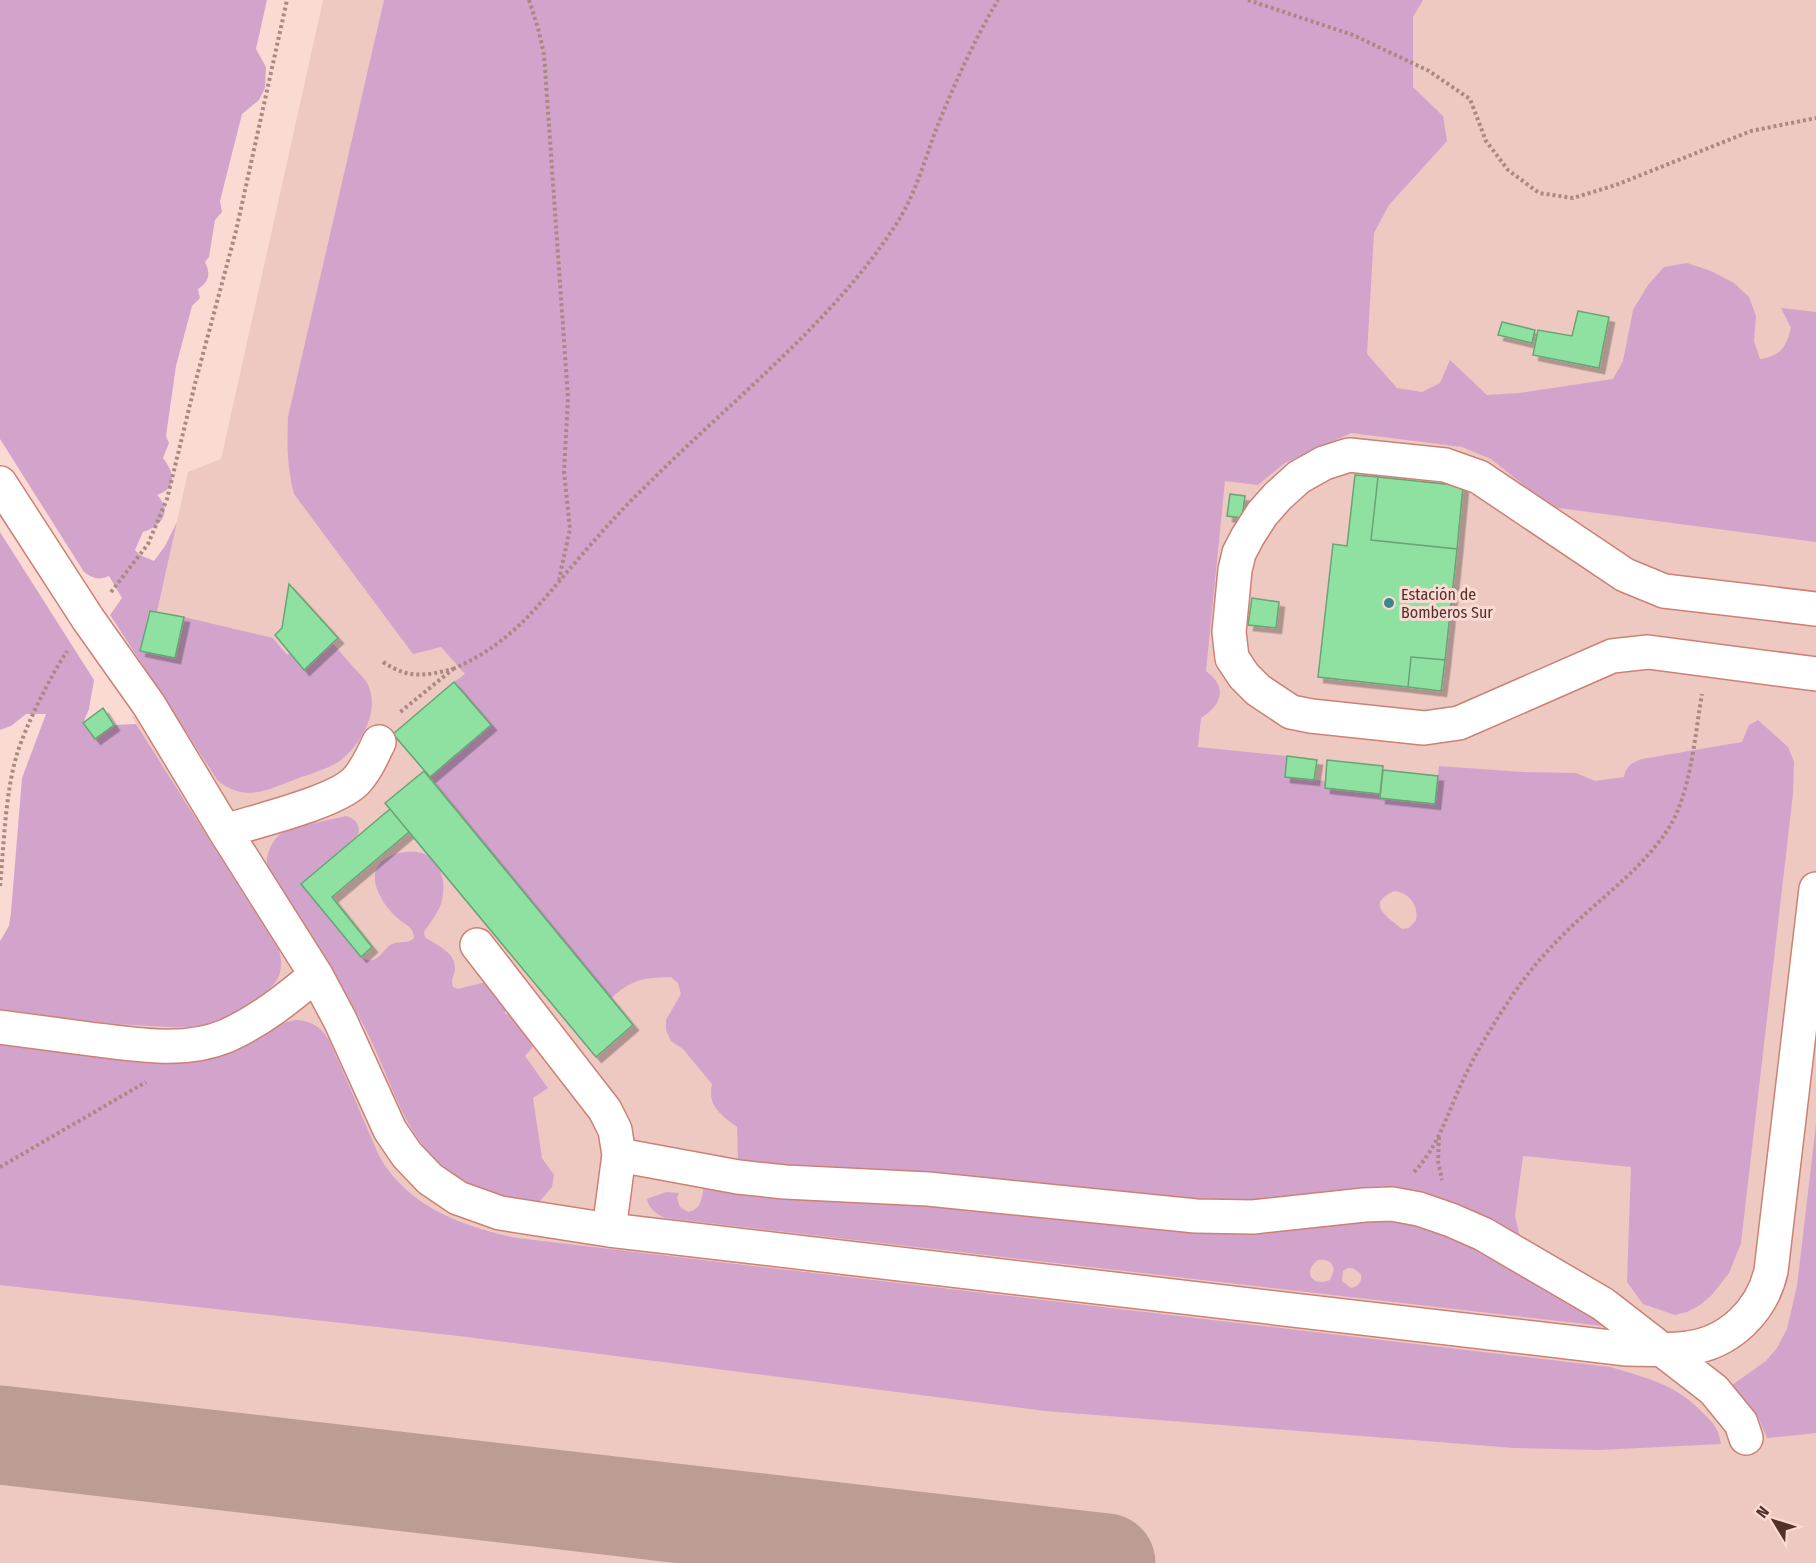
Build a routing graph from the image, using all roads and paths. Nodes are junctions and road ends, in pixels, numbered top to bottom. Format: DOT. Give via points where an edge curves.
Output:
graph roads {
  1 [pos="287,0"];
  2 [pos="529,0"];
  3 [pos="998,0"];
  4 [pos="1248,0"];
  5 [pos="1816,118"];
  6 [pos="0,483"];
  7 [pos="558,583"];
  8 [pos="1816,609"];
  9 [pos="88,619"];
  10 [pos="1708,660"];
  11 [pos="383,662"];
  12 [pos="453,669"];
  13 [pos="1816,674"];
  14 [pos="386,730"];
  15 [pos="225,831"];
  16 [pos="0,886"];
  17 [pos="1816,889"];
  18 [pos="477,945"];
  19 [pos="316,975"];
  20 [pos="0,1027"];
  21 [pos="153,1078"];
  22 [pos="619,1155"];
  23 [pos="0,1167"];
  24 [pos="1412,1174"];
  25 [pos="609,1230"];
  26 [pos="1663,1350"];
  27 [pos="1746,1438"];
  1 -- 9 [label="path" via="236,231 167,499 148,544"];
  2 -- 7 [label="path" via="544,54 568,398 564,472 570,529"];
  3 -- 7 [label="path" via="959,79 902,215 888,236 802,336 651,480"];
  4 -- 5 [label="path" via="1353,35 1429,71 1470,99 1491,149 1508,170 1539,193 1573,198 1751,131"];
  6 -- 9 [label="lane"];
  7 -- 12 [label="path" via="505,639 489,652"];
  8 -- 10 [label="lane" via="1664,591 1625,575 1479,477 1445,465 1348,455 1299,477 1278,496 1248,536 1235,570 1228,632 1232,658 1258,690 1291,712 1311,716 1424,729 1459,723 1612,656 1648,652"];
  9 -- 15 [label="lane" via="149,705"];
  9 -- 16 [label="path" via="61,660 17,755"];
  10 -- 13 [label="lane"];
  10 -- 24 [label="path" via="1684,796 1670,825 1651,852 1571,928 1508,1002 1459,1087 1439,1137 1426,1160"];
  11 -- 12 [label="path" via="415,676"];
  12 -- 14 [label="path"];
  14 -- 15 [label="lane" via="355,782 332,797"];
  15 -- 19 [label="lane"];
  17 -- 26 [label="lane" via="1767,1288 1759,1304 1728,1333 1712,1342"];
  18 -- 22 [label="lane" via="605,1110 615,1130"];
  19 -- 20 [label="lane" via="254,1022 194,1045 130,1044"];
  19 -- 25 [label="lane" via="390,1130 430,1179 458,1198 500,1213"];
  21 -- 23 [label="path"];
  22 -- 25 [label="lane"];
  22 -- 26 [label="lane" via="785,1182 928,1189 1196,1215 1253,1216 1392,1204 1419,1209 1483,1234 1593,1298"];
  25 -- 26 [label="lane" via="1627,1349"];
  26 -- 27 [label="lane" via="1714,1390 1741,1423"];
}
